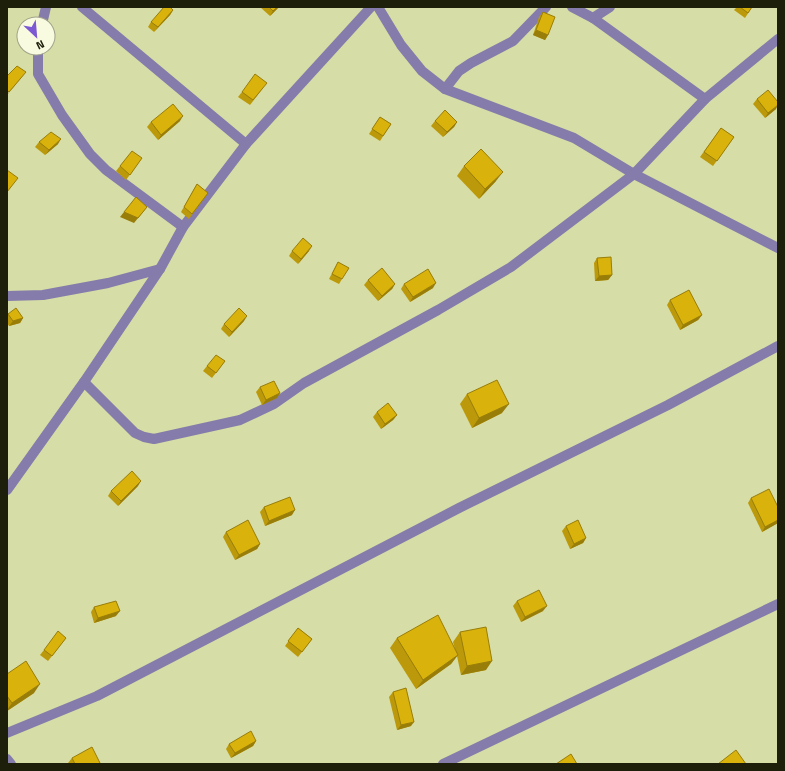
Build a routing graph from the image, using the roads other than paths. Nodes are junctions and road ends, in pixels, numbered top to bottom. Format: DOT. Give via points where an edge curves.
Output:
graph roads {
  1 [pos="82,7"];
  2 [pos="371,7"];
  3 [pos="378,7"];
  4 [pos="546,7"];
  5 [pos="572,7"];
  6 [pos="610,7"];
  7 [pos="594,18"];
  8 [pos="778,39"];
  9 [pos="38,56"];
  10 [pos="445,89"];
  11 [pos="705,99"];
  12 [pos="246,144"];
  13 [pos="634,174"];
  14 [pos="183,226"];
  15 [pos="778,248"];
  16 [pos="160,269"];
  17 [pos="7,296"];
  18 [pos="778,346"];
  19 [pos="84,382"];
  20 [pos="7,490"];
  21 [pos="778,604"];
  22 [pos="7,733"];
  23 [pos="7,759"];
  24 [pos="11,764"];
  25 [pos="443,764"];
  1 -- 12 [label="street"];
  2 -- 12 [label="street"];
  3 -- 10 [label="street" via="401,45 422,71"];
  4 -- 10 [label="street" via="513,41 459,71"];
  5 -- 7 [label="street"];
  6 -- 7 [label="street"];
  7 -- 11 [label="street"];
  8 -- 11 [label="street"];
  9 -- 14 [label="street" via="38,74 62,115 90,154 106,170"];
  10 -- 13 [label="street" via="574,138"];
  11 -- 13 [label="street"];
  12 -- 14 [label="street"];
  13 -- 15 [label="street"];
  13 -- 19 [label="street" via="511,267 304,384 274,404 240,420 154,439 144,437 136,433"];
  14 -- 16 [label="street"];
  16 -- 17 [label="street" via="108,283 43,295"];
  16 -- 19 [label="street"];
  18 -- 22 [label="street" via="668,405 459,508 97,696"];
  19 -- 20 [label="street"];
  21 -- 25 [label="street"];
  23 -- 24 [label="street"];
}
